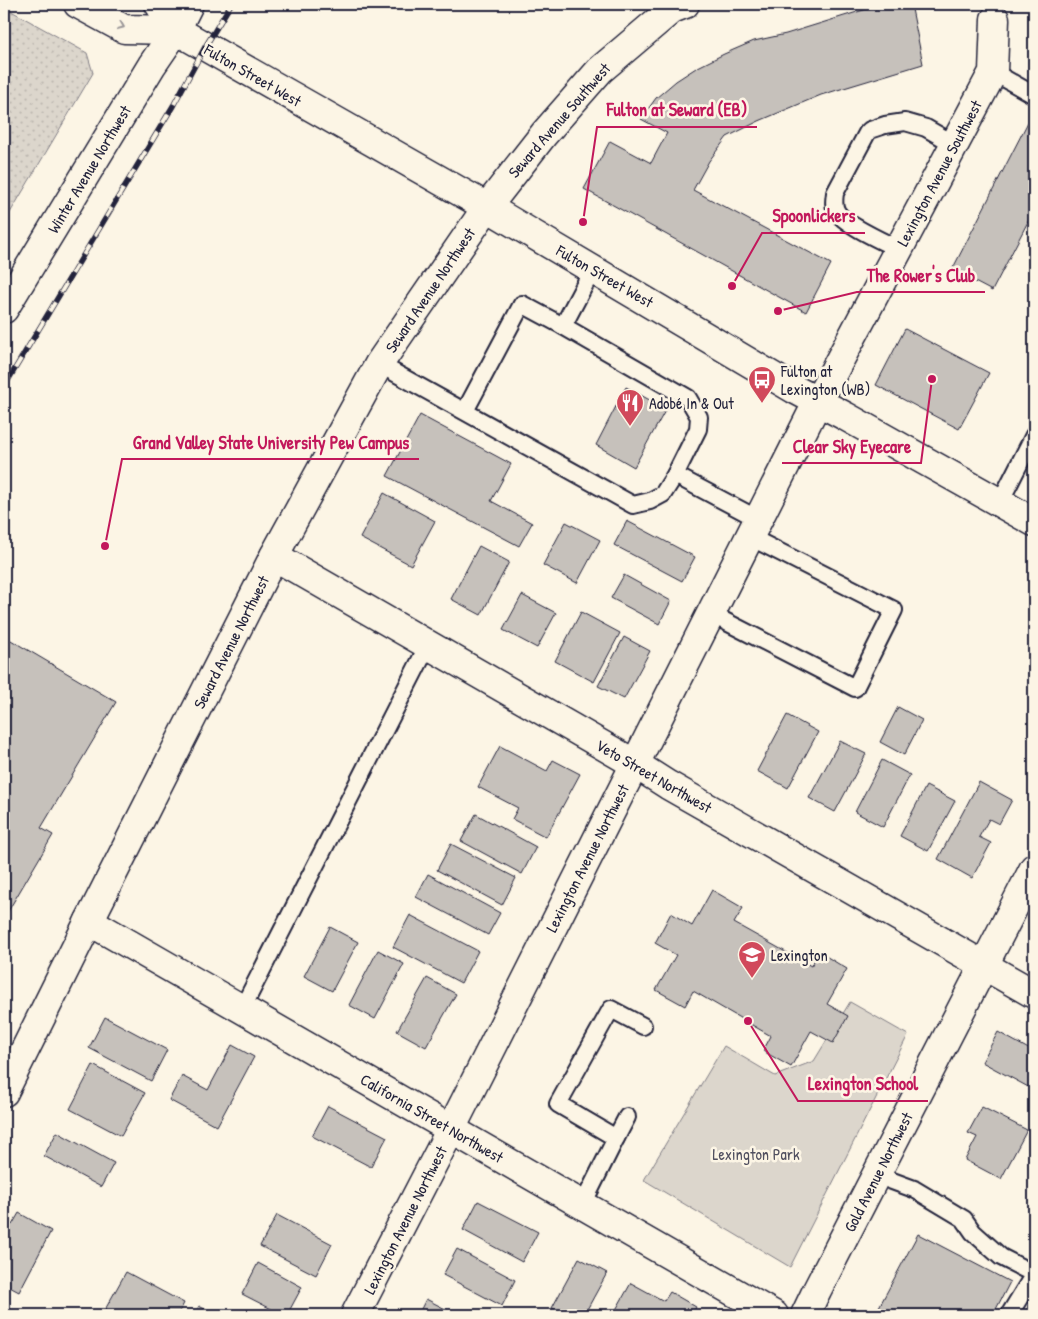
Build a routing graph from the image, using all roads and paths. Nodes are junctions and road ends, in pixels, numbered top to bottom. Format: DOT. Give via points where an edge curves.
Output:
graph roads {
  1 [pos="78,4"];
  2 [pos="159,4"];
  3 [pos="189,4"];
  4 [pos="686,4"];
  5 [pos="995,19"];
  6 [pos="176,30"];
  7 [pos="992,72"];
  8 [pos="1034,95"];
  9 [pos="954,144"];
  10 [pos="487,207"];
  11 [pos="898,249"];
  12 [pos="593,269"];
  13 [pos="4,309"];
  14 [pos="563,326"];
  15 [pos="379,364"];
  16 [pos="818,401"];
  17 [pos="466,412"];
  18 [pos="1034,435"];
  19 [pos="675,475"];
  20 [pos="1000,502"];
  21 [pos="1034,522"];
  22 [pos="754,528"];
  23 [pos="274,556"];
  24 [pos="711,614"];
  25 [pos="428,645"];
  26 [pos="635,764"];
  27 [pos="1034,868"];
  28 [pos="89,921"];
  29 [pos="984,966"];
  30 [pos="1034,994"];
  31 [pos="242,1009"];
  32 [pos="643,1026"];
  33 [pos="4,1092"];
  34 [pos="627,1116"];
  35 [pos="451,1129"];
  36 [pos="616,1138"];
  37 [pos="876,1175"];
  38 [pos="583,1204"];
  39 [pos="1034,1274"];
  40 [pos="356,1315"];
  41 [pos="774,1315"];
  42 [pos="805,1315"];
  43 [pos="1010,1315"];
  1 -- 6 [label="street, Fulton Street West, one-way" via="124,29"];
  2 -- 6 [label="street, Fulton Street West"];
  3 -- 6 [label="street, Winter Avenue Northwest"];
  4 -- 10 [label="street, Seward Avenue Southwest" via="672,9 600,70"];
  5 -- 7 [label="street, Lexington Avenue Southwest"];
  6 -- 10 [label="street, Fulton Street West"];
  6 -- 13 [label="street, Winter Avenue Northwest"];
  7 -- 8 [label="lane"];
  7 -- 9 [label="street, Lexington Avenue Southwest"];
  9 -- 11 [label="street, Lexington Avenue Southwest"];
  9 -- 11 [label="lane" via="926,128 905,122 870,130 862,141 835,193 834,202 838,213 848,223"];
  10 -- 12 [label="street, Fulton Street West"];
  10 -- 15 [label="street, Seward Avenue Northwest"];
  11 -- 16 [label="street, Lexington Avenue Southwest"];
  12 -- 14 [label="lane"];
  12 -- 16 [label="street, Fulton Street West"];
  14 -- 17 [label="lane" via="522,304"];
  14 -- 19 [label="lane" via="688,398 699,417 698,429"];
  15 -- 17 [label="lane"];
  15 -- 23 [label="street, Seward Avenue Northwest"];
  16 -- 20 [label="street, Fulton Street West"];
  16 -- 22 [label="street, Lexington Avenue Northwest"];
  17 -- 19 [label="lane" via="633,505 662,494"];
  18 -- 20 [label="lane"];
  19 -- 22 [label="lane"];
  20 -- 21 [label="street, Fulton Street West"];
  22 -- 24 [label="street, Lexington Avenue Northwest"];
  22 -- 24 [label="lane" via="894,610 860,679 855,688"];
  23 -- 25 [label="street, Veto Street Northwest"];
  23 -- 28 [label="street, Seward Avenue Northwest"];
  24 -- 26 [label="street, Lexington Avenue Northwest"];
  25 -- 26 [label="street, Veto Street Northwest"];
  25 -- 31 [label="lane"];
  26 -- 29 [label="street, Veto Street Northwest"];
  26 -- 35 [label="street, Lexington Avenue Northwest"];
  27 -- 29 [label="street, Gold Avenue Northwest"];
  28 -- 31 [label="street, California Street Northwest"];
  28 -- 33 [label="street, Seward Avenue Northwest"];
  29 -- 30 [label="street, Veto Street Northwest"];
  29 -- 37 [label="street, Gold Avenue Northwest"];
  31 -- 35 [label="street, California Street Northwest"];
  32 -- 36 [label="lane" via="610,1009 558,1104"];
  34 -- 36 [label="lane"];
  35 -- 38 [label="street, California Street Northwest"];
  35 -- 40 [label="street, Lexington Avenue Northwest"];
  36 -- 38 [label="lane"];
  37 -- 39 [label="lane" via="914,1190 964,1219 973,1232 1001,1257"];
  37 -- 42 [label="street, Gold Avenue Northwest"];
  38 -- 41 [label="street, California Street Northwest"];
  39 -- 43 [label="lane"];
}
